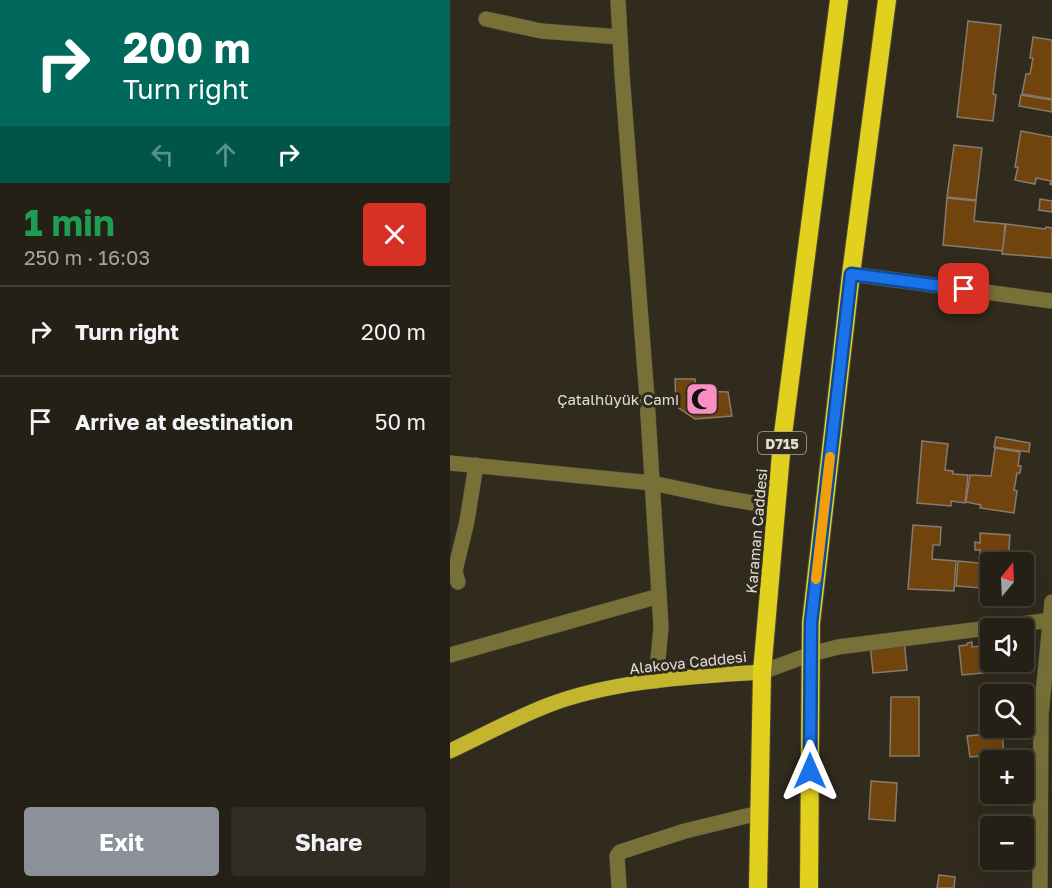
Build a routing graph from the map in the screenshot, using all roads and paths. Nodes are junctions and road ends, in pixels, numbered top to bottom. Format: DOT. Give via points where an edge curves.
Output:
graph roads {
  1 [pos="618,0"];
  2 [pos="839,0"];
  3 [pos="886,0"];
  4 [pos="486,19"];
  5 [pos="620,37"];
  6 [pos="851,274"];
  7 [pos="1052,302"];
  8 [pos="450,463"];
  9 [pos="476,465"];
  10 [pos="652,483"];
  11 [pos="776,507"];
  12 [pos="458,582"];
  13 [pos="659,596"];
  14 [pos="1052,602"];
  15 [pos="1051,620"];
  16 [pos="811,654"];
  17 [pos="450,655"];
  18 [pos="762,672"];
  19 [pos="656,681"];
  20 [pos="450,751"];
  21 [pos="1046,785"];
  22 [pos="759,813"];
  23 [pos="619,887"];
  24 [pos="758,888"];
  25 [pos="809,888"];
  26 [pos="1040,888"];
  1 -- 5 [label="street"];
  2 -- 11 [label="highway, Karaman Caddesi / D715"];
  3 -- 6 [label="highway"];
  4 -- 5 [label="street" via="541,31"];
  5 -- 10 [label="street"];
  6 -- 7 [label="street"];
  6 -- 16 [label="highway" via="811,623"];
  8 -- 9 [label="street"];
  9 -- 10 [label="street"];
  9 -- 12 [label="street" via="455,571"];
  10 -- 11 [label="street"];
  10 -- 13 [label="street"];
  11 -- 18 [label="highway, Karaman Caddesi / D715"];
  13 -- 17 [label="street"];
  13 -- 19 [label="street" via="661,627"];
  14 -- 15 [label="street"];
  15 -- 16 [label="street" via="853,644"];
  15 -- 21 [label="street" via="1041,715"];
  16 -- 18 [label="street"];
  16 -- 25 [label="highway"];
  18 -- 19 [label="main road, Alakova Caddesi"];
  18 -- 22 [label="highway, Karaman Caddesi / D715"];
  19 -- 20 [label="main road, Alakova Caddesi" via="547,706"];
  21 -- 26 [label="street"];
  22 -- 23 [label="street" via="620,852"];
  22 -- 24 [label="highway, Karaman Caddesi / D715"];
}
